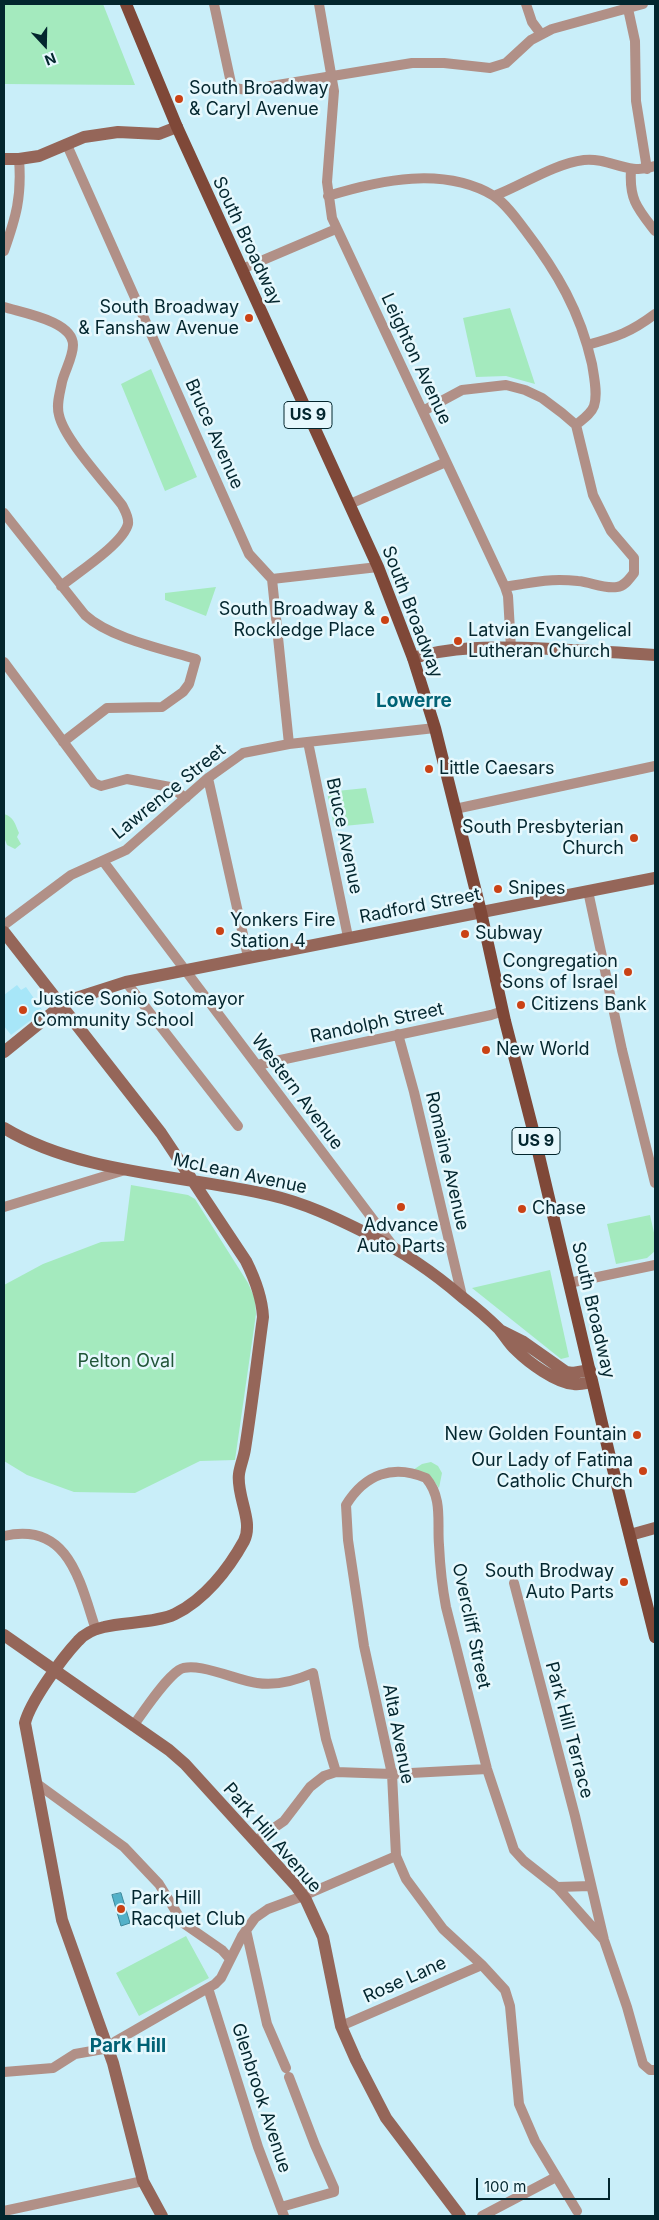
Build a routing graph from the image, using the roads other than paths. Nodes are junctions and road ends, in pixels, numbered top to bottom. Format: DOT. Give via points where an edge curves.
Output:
graph roads {
  1 [pos="126,4"];
  2 [pos="214,4"];
  3 [pos="318,4"];
  4 [pos="526,4"];
  5 [pos="643,4"];
  6 [pos="627,6"];
  7 [pos="540,34"];
  8 [pos="331,77"];
  9 [pos="176,127"];
  10 [pos="67,145"];
  11 [pos="4,159"];
  12 [pos="19,159"];
  13 [pos="651,168"];
  14 [pos="631,170"];
  15 [pos="328,196"];
  16 [pos="494,196"];
  17 [pos="336,229"];
  18 [pos="655,231"];
  19 [pos="4,251"];
  20 [pos="242,269"];
  21 [pos="4,308"];
  22 [pos="655,314"];
  23 [pos="587,345"];
  24 [pos="423,411"];
  25 [pos="576,425"];
  26 [pos="446,462"];
  27 [pos="350,504"];
  28 [pos="4,513"];
  29 [pos="378,567"];
  30 [pos="272,579"];
  31 [pos="61,586"];
  32 [pos="505,587"];
  33 [pos="511,648"];
  34 [pos="655,655"];
  35 [pos="413,658"];
  36 [pos="4,662"];
  37 [pos="434,728"];
  38 [pos="63,742"];
  39 [pos="308,742"];
  40 [pos="289,744"];
  41 [pos="655,766"];
  42 [pos="208,778"];
  43 [pos="186,798"];
  44 [pos="455,809"];
  45 [pos="103,861"];
  46 [pos="655,878"];
  47 [pos="588,891"];
  48 [pos="481,912"];
  49 [pos="4,925"];
  50 [pos="4,932"];
  51 [pos="348,937"];
  52 [pos="248,957"];
  53 [pos="185,970"];
  54 [pos="126,982"];
  55 [pos="62,1005"];
  56 [pos="503,1011"];
  57 [pos="398,1034"];
  58 [pos="4,1052"];
  59 [pos="257,1065"];
  60 [pos="238,1126"];
  61 [pos="4,1128"];
  62 [pos="128,1169"];
  63 [pos="193,1180"];
  64 [pos="655,1182"];
  65 [pos="4,1207"];
  66 [pos="393,1247"];
  67 [pos="655,1265"];
  68 [pos="569,1282"];
  69 [pos="462,1296"];
  70 [pos="591,1376"];
  71 [pos="410,1473"];
  72 [pos="655,1528"];
  73 [pos="630,1535"];
  74 [pos="4,1536"];
  75 [pos="514,1583"];
  76 [pos="96,1630"];
  77 [pos="4,1635"];
  78 [pos="655,1637"];
  79 [pos="55,1671"];
  80 [pos="132,1726"];
  81 [pos="487,1768"];
  82 [pos="336,1772"];
  83 [pos="392,1774"];
  84 [pos="36,1783"];
  85 [pos="255,1841"];
  86 [pos="396,1856"];
  87 [pos="591,1886"];
  88 [pos="557,1887"];
  89 [pos="304,1896"];
  90 [pos="246,1930"];
  91 [pos="604,1940"];
  92 [pos="230,1959"];
  93 [pos="482,1965"];
  94 [pos="208,1988"];
  95 [pos="342,2026"];
  96 [pos="109,2048"];
  97 [pos="655,2070"];
  98 [pos="4,2072"];
  99 [pos="556,2177"];
  100 [pos="143,2181"];
  101 [pos="4,2211"];
  102 [pos="576,2211"];
  103 [pos="282,2212"];
  104 [pos="162,2216"];
  105 [pos="460,2216"];
  106 [pos="482,2216"];
  1 -- 9 [label="main road, South Broadway / US 9"];
  2 -- 8 [label="street" via="234,88"];
  3 -- 8 [label="street, Leighton Avenue"];
  4 -- 7 [label="street"];
  5 -- 6 [label="street"];
  6 -- 7 [label="street"];
  6 -- 13 [label="street" via="636,59 636,101"];
  7 -- 8 [label="street" via="514,58 490,68 412,63"];
  8 -- 15 [label="street, Leighton Avenue" via="333,104 327,164"];
  9 -- 10 [label="street" via="159,134 118,132 84,137"];
  9 -- 20 [label="main road, South Broadway / US 9"];
  10 -- 12 [label="street" via="39,156"];
  10 -- 30 [label="street, Bruce Avenue" via="249,554"];
  11 -- 12 [label="street"];
  12 -- 19 [label="street" via="19,205"];
  13 -- 14 [label="street"];
  14 -- 16 [label="street" via="584,160 556,168"];
  14 -- 18 [label="street" via="632,197 637,209"];
  15 -- 16 [label="street" via="367,185 431,179 466,184"];
  15 -- 17 [label="street, Leighton Avenue"];
  16 -- 23 [label="street" via="504,204 547,259 581,322"];
  17 -- 20 [label="street"];
  17 -- 24 [label="street, Leighton Avenue"];
  20 -- 27 [label="main road, South Broadway / US 9"];
  21 -- 31 [label="street" via="58,324 68,332 73,344 59,394 59,417 66,433 127,516 124,532 112,546"];
  22 -- 23 [label="street" via="635,330"];
  23 -- 25 [label="street" via="593,372 594,404 591,412"];
  24 -- 25 [label="street" via="462,390 506,385 542,398"];
  24 -- 26 [label="street, Leighton Avenue"];
  25 -- 32 [label="street" via="593,495 611,531 634,558 634,573 623,586 616,587 549,578"];
  26 -- 27 [label="street"];
  26 -- 32 [label="street, Leighton Avenue"];
  27 -- 29 [label="main road, South Broadway / US 9"];
  28 -- 31 [label="street"];
  29 -- 30 [label="street"];
  29 -- 35 [label="main road, South Broadway / US 9"];
  30 -- 40 [label="street"];
  31 -- 38 [label="street" via="85,615 100,627 196,660 189,684 162,707 107,708"];
  32 -- 33 [label="street, Leighton Avenue"];
  33 -- 34 [label="street"];
  33 -- 35 [label="street" via="449,649"];
  35 -- 37 [label="main road, South Broadway / US 9"];
  36 -- 38 [label="street"];
  37 -- 39 [label="street, Lawrence Street"];
  37 -- 44 [label="main road, South Broadway / US 9"];
  38 -- 43 [label="street" via="94,783 101,786 127,779 170,787"];
  39 -- 40 [label="street, Lawrence Street"];
  39 -- 51 [label="street, Bruce Avenue"];
  40 -- 42 [label="street, Lawrence Street" via="243,753"];
  41 -- 44 [label="street"];
  42 -- 43 [label="street, Lawrence Street"];
  42 -- 52 [label="street"];
  43 -- 45 [label="street, Lawrence Street" via="126,850"];
  44 -- 48 [label="main road, South Broadway / US 9"];
  45 -- 49 [label="street, Lawrence Street" via="72,875"];
  45 -- 53 [label="street, Western Avenue"];
  46 -- 47 [label="street, Radford Street"];
  47 -- 48 [label="street, Radford Street"];
  47 -- 64 [label="street" via="622,1050"];
  48 -- 51 [label="street, Radford Street"];
  48 -- 56 [label="main road, South Broadway / US 9"];
  50 -- 55 [label="street"];
  51 -- 52 [label="street, Radford Street"];
  52 -- 53 [label="street, Radford Street"];
  53 -- 54 [label="street, Radford Street"];
  53 -- 59 [label="street, Western Avenue"];
  54 -- 55 [label="street, Radford Street"];
  54 -- 60 [label="street"];
  55 -- 58 [label="street, Radford Street"];
  55 -- 63 [label="street" via="161,1133"];
  56 -- 57 [label="street, Randolph Street"];
  56 -- 68 [label="main road, South Broadway / US 9"];
  57 -- 59 [label="street, Randolph Street"];
  57 -- 69 [label="street, Romaine Avenue"];
  59 -- 66 [label="street, Western Avenue"];
  61 -- 62 [label="street, McLean Avenue" via="57,1153"];
  62 -- 63 [label="street, McLean Avenue"];
  62 -- 65 [label="street"];
  63 -- 66 [label="street, McLean Avenue" via="303,1204"];
  63 -- 76 [label="street" via="246,1262 262,1306 245,1451 239,1475 247,1531 231,1562 203,1596 184,1609 172,1616"];
  66 -- 69 [label="street, McLean Avenue"];
  67 -- 68 [label="street"];
  68 -- 70 [label="main road, South Broadway / US 9"];
  69 -- 70 [label="street, McLean Avenue" via="499,1329 566,1372"];
  70 -- 73 [label="main road, South Broadway / US 9"];
  71 -- 81 [label="street, Overcliff Street" via="426,1478 436,1496 440,1515 441,1583"];
  71 -- 83 [label="street, Alta Avenue" via="400,1470 385,1472 362,1486 346,1505 364,1646"];
  72 -- 73 [label="street"];
  73 -- 78 [label="main road, South Broadway / US 9"];
  74 -- 76 [label="street" via="29,1534 62,1549 84,1593"];
  75 -- 87 [label="street, Park Hill Terrace"];
  76 -- 79 [label="street" via="78,1640"];
  77 -- 79 [label="street, Park Hill Avenue"];
  79 -- 80 [label="street, Park Hill Avenue"];
  79 -- 84 [label="street" via="32,1705 25,1724"];
  80 -- 82 [label="street" via="169,1678 181,1668 194,1667 258,1684 281,1684 313,1673"];
  80 -- 85 [label="street, Park Hill Avenue" via="185,1764"];
  81 -- 83 [label="street"];
  81 -- 88 [label="street, Overcliff Street" via="514,1850"];
  82 -- 83 [label="street"];
  82 -- 85 [label="street" via="324,1776 310,1787 284,1820"];
  83 -- 86 [label="street, Alta Avenue"];
  84 -- 92 [label="street" via="124,1847 159,1884 183,1924"];
  84 -- 96 [label="street" via="62,1920"];
  85 -- 89 [label="street, Park Hill Avenue"];
  86 -- 89 [label="street"];
  86 -- 93 [label="street, Alta Avenue" via="406,1880 443,1930"];
  87 -- 88 [label="street"];
  87 -- 91 [label="street, Park Hill Terrace"];
  88 -- 91 [label="street, Overcliff Street"];
  89 -- 90 [label="street" via="268,1909"];
  89 -- 95 [label="street, Park Hill Avenue" via="323,1937"];
  90 -- 92 [label="street"];
  90 -- 103 [label="street" via="267,2024 334,2188 334,2192"];
  91 -- 97 [label="street, Park Hill Terrace" via="643,2064"];
  92 -- 94 [label="street" via="221,1978"];
  93 -- 95 [label="street, Rose Lane"];
  93 -- 99 [label="street, Alta Avenue" via="505,1990 510,2006 519,2104 534,2141"];
  94 -- 96 [label="street"];
  94 -- 103 [label="street, Glenbrook Avenue"];
  95 -- 105 [label="street, Park Hill Avenue" via="386,2118"];
  96 -- 98 [label="street" via="75,2054 53,2068"];
  96 -- 100 [label="street"];
  99 -- 102 [label="street, Alta Avenue"];
  99 -- 106 [label="street"];
  100 -- 101 [label="street"];
  100 -- 104 [label="street"];
}
